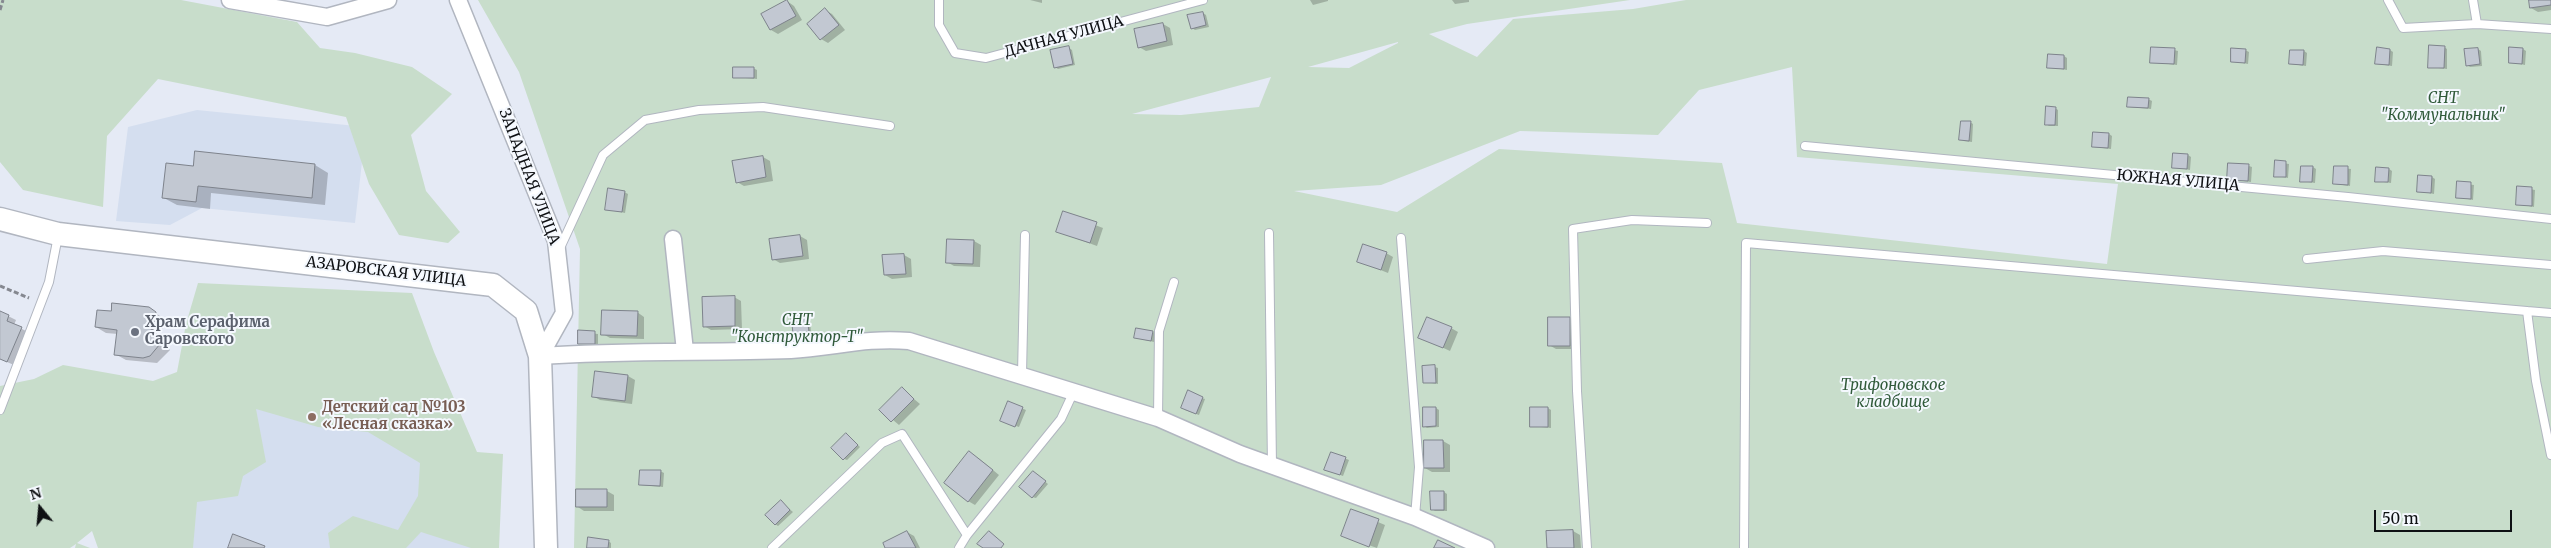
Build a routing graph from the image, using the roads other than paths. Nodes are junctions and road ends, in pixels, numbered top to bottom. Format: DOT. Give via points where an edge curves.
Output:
graph roads {
  1 [pos="230,0"];
  2 [pos="388,0"];
  3 [pos="458,0"];
  4 [pos="939,0"];
  5 [pos="1203,0"];
  6 [pos="2388,0"];
  7 [pos="2473,0"];
  8 [pos="2477,24"];
  9 [pos="2551,29"];
  10 [pos="890,126"];
  11 [pos="1805,146"];
  12 [pos="0,219"];
  13 [pos="2551,219"];
  14 [pos="1707,223"];
  15 [pos="1269,233"];
  16 [pos="58,234"];
  17 [pos="1025,235"];
  18 [pos="1401,238"];
  19 [pos="673,239"];
  20 [pos="557,255"];
  21 [pos="2307,259"];
  22 [pos="2551,266"];
  23 [pos="1174,282"];
  24 [pos="2527,311"];
  25 [pos="2551,313"];
  26 [pos="685,351"];
  27 [pos="540,356"];
  28 [pos="1022,374"];
  29 [pos="1074,392"];
  30 [pos="0,410"];
  31 [pos="1158,418"];
  32 [pos="2551,455"];
  33 [pos="1272,466"];
  34 [pos="1415,517"];
  35 [pos="966,535"];
  36 [pos="546,548"];
  37 [pos="772,548"];
  38 [pos="960,548"];
  39 [pos="1486,548"];
  40 [pos="1587,548"];
  41 [pos="1744,548"];
  1 -- 2 [label="street" via="328,17"];
  3 -- 20 [label="street, ЗАПАДНАЯ УЛИЦА" via="556,241"];
  4 -- 5 [label="lane, ДАЧНАЯ УЛИЦА" via="939,25 955,53 986,58"];
  6 -- 8 [label="lane" via="2403,28"];
  7 -- 8 [label="lane"];
  8 -- 9 [label="lane"];
  10 -- 20 [label="lane" via="763,107 699,110 645,120 603,155"];
  11 -- 13 [label="lane, ЮЖНАЯ УЛИЦА"];
  12 -- 16 [label="street, АЗАРОВСКАЯ УЛИЦА"];
  14 -- 40 [label="lane" via="1632,220 1573,229 1577,391"];
  15 -- 33 [label="lane"];
  16 -- 27 [label="street, АЗАРОВСКАЯ УЛИЦА" via="493,285 526,311"];
  16 -- 30 [label="lane" via="42,304"];
  17 -- 28 [label="lane"];
  18 -- 34 [label="lane" via="1419,467"];
  19 -- 26 [label="street"];
  20 -- 27 [label="street, ЗАПАДНАЯ УЛИЦА" via="564,313"];
  21 -- 22 [label="lane" via="2383,251"];
  23 -- 31 [label="lane" via="1159,331"];
  24 -- 25 [label="lane"];
  24 -- 32 [label="lane" via="2536,382"];
  24 -- 41 [label="lane" via="1746,244"];
  26 -- 27 [label="street"];
  26 -- 28 [label="street" via="793,350 866,339 888,339 909,341"];
  27 -- 36 [label="street, АЗАРОВСКАЯ УЛИЦА"];
  28 -- 29 [label="street"];
  29 -- 31 [label="street"];
  29 -- 35 [label="lane" via="1061,419"];
  31 -- 33 [label="street"];
  33 -- 34 [label="street"];
  34 -- 39 [label="street"];
  35 -- 37 [label="lane" via="902,434 882,443"];
  35 -- 38 [label="lane"];
}
